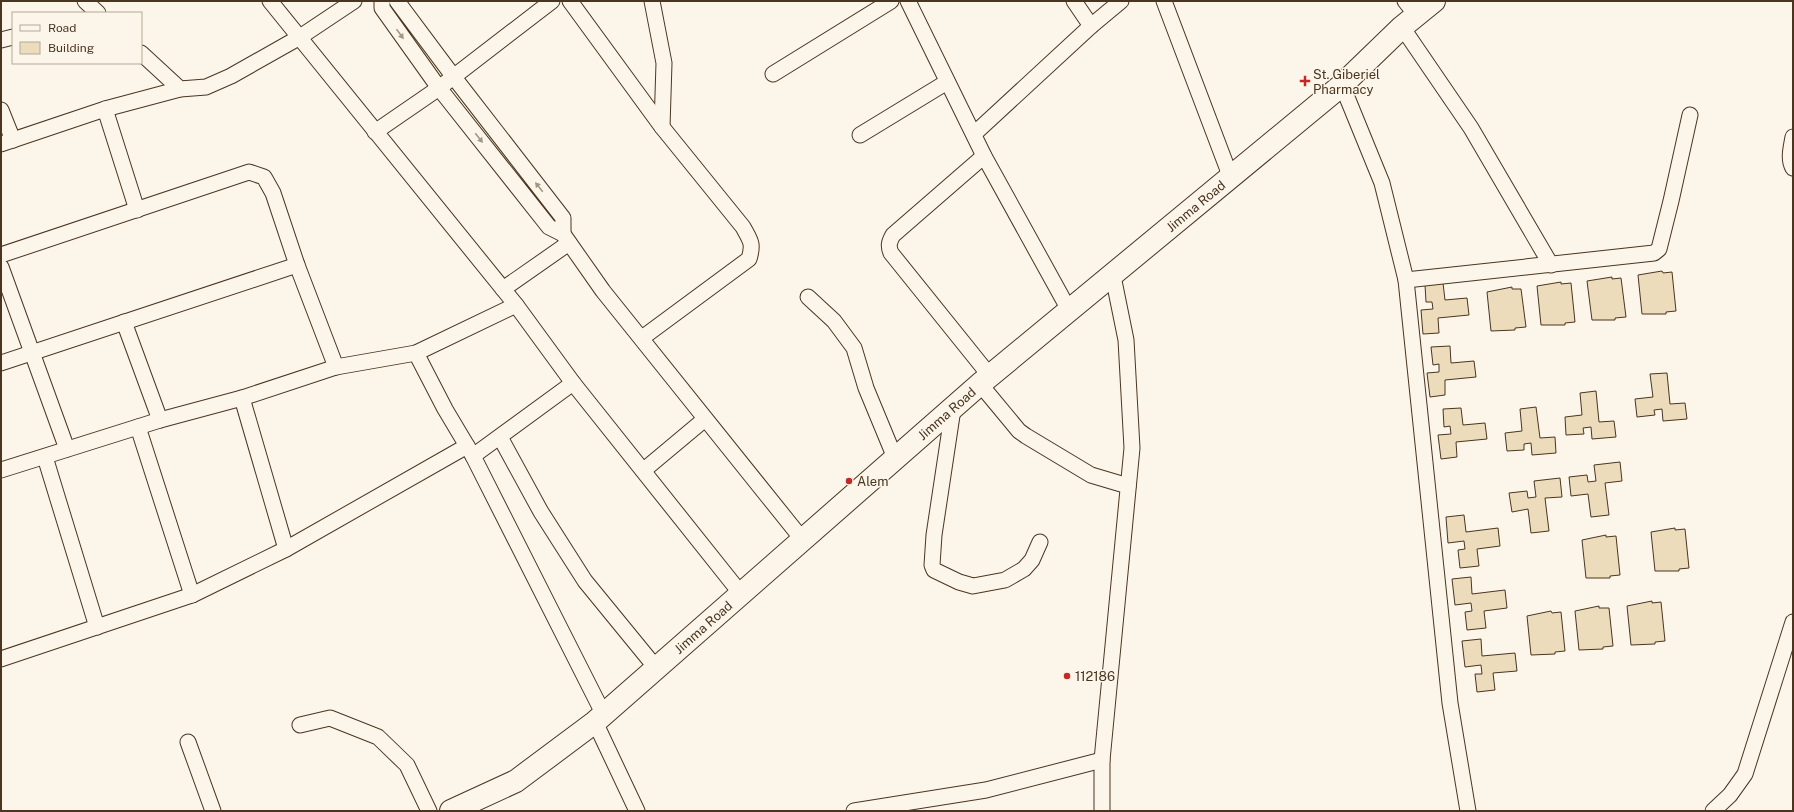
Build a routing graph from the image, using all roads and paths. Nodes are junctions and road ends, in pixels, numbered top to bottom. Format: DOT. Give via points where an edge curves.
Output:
graph roads {
  1 [pos="85,1"];
  2 [pos="270,1"];
  3 [pos="354,1"];
  4 [pos="382,1"];
  5 [pos="398,1"];
  6 [pos="552,1"];
  7 [pos="570,1"];
  8 [pos="652,1"];
  9 [pos="892,1"];
  10 [pos="908,1"];
  11 [pos="1074,1"];
  12 [pos="1122,1"];
  13 [pos="1164,1"];
  14 [pos="1434,1"];
  15 [pos="97,12"];
  16 [pos="1408,14"];
  17 [pos="1092,26"];
  18 [pos="12,37"];
  19 [pos="300,37"];
  20 [pos="1,40"];
  21 [pos="142,54"];
  22 [pos="773,74"];
  23 [pos="453,76"];
  24 [pos="947,82"];
  25 [pos="1342,86"];
  26 [pos="439,88"];
  27 [pos="180,89"];
  28 [pos="105,108"];
  29 [pos="1,110"];
  30 [pos="1690,115"];
  31 [pos="662,127"];
  32 [pos="375,132"];
  33 [pos="974,134"];
  34 [pos="860,135"];
  35 [pos="1793,138"];
  36 [pos="7,142"];
  37 [pos="984,156"];
  38 [pos="1793,168"];
  39 [pos="1230,178"];
  40 [pos="137,210"];
  41 [pos="566,239"];
  42 [pos="1,255"];
  43 [pos="296,265"];
  44 [pos="1551,265"];
  45 [pos="1,267"];
  46 [pos="1112,276"];
  47 [pos="1406,280"];
  48 [pos="503,289"];
  49 [pos="808,297"];
  50 [pos="516,305"];
  51 [pos="1069,310"];
  52 [pos="124,322"];
  53 [pos="642,338"];
  54 [pos="32,352"];
  55 [pos="416,353"];
  56 [pos="1,363"];
  57 [pos="336,367"];
  58 [pos="985,380"];
  59 [pos="573,383"];
  60 [pos="242,398"];
  61 [pos="952,409"];
  62 [pos="705,419"];
  63 [pos="160,420"];
  64 [pos="138,427"];
  65 [pos="500,437"];
  66 [pos="67,449"];
  67 [pos="470,451"];
  68 [pos="45,456"];
  69 [pos="895,458"];
  70 [pos="1,470"];
  71 [pos="644,470"];
  72 [pos="1128,486"];
  73 [pos="802,539"];
  74 [pos="1040,542"];
  75 [pos="286,549"];
  76 [pos="742,594"];
  77 [pos="192,595"];
  78 [pos="1793,622"];
  79 [pos="97,627"];
  80 [pos="1,659"];
  81 [pos="657,669"];
  82 [pos="600,718"];
  83 [pos="300,725"];
  84 [pos="188,742"];
  85 [pos="1102,760"];
  86 [pos="213,811"];
  87 [pos="429,811"];
  88 [pos="451,811"];
  89 [pos="638,811"];
  90 [pos="854,811"];
  91 [pos="1102,811"];
  92 [pos="1468,811"];
  93 [pos="1713,811"];
  1 -- 15 [label="street"];
  2 -- 19 [label="street"];
  3 -- 19 [label="street"];
  4 -- 26 [label="street, one-way" via="382,8"];
  5 -- 23 [label="street"];
  6 -- 23 [label="street"];
  7 -- 31 [label="street"];
  8 -- 31 [label="street" via="664,63"];
  9 -- 22 [label="street"];
  10 -- 24 [label="street"];
  11 -- 17 [label="street"];
  12 -- 17 [label="street"];
  13 -- 39 [label="street"];
  14 -- 16 [label="highway, Jimma Road"];
  16 -- 25 [label="highway, Jimma Road"];
  16 -- 44 [label="street"];
  17 -- 33 [label="street"];
  18 -- 20 [label="street"];
  19 -- 27 [label="street" via="231,76 206,87"];
  19 -- 32 [label="street"];
  21 -- 27 [label="street"];
  23 -- 26 [label="street"];
  41 -- 23 [label="street, one-way" via="563,218"];
  24 -- 33 [label="street"];
  24 -- 34 [label="street"];
  25 -- 39 [label="highway, Jimma Road"];
  25 -- 47 [label="street" via="1382,183"];
  26 -- 32 [label="street"];
  26 -- 41 [label="street, one-way" via="549,227"];
  27 -- 28 [label="street"];
  28 -- 36 [label="street"];
  28 -- 40 [label="street"];
  29 -- 36 [label="street"];
  30 -- 44 [label="street" via="1658,249 1649,254"];
  31 -- 53 [label="street" via="743,227 751,241 752,249 749,259"];
  32 -- 48 [label="street"];
  33 -- 37 [label="street"];
  35 -- 38 [label="street" via="1790,162"];
  37 -- 51 [label="street"];
  37 -- 58 [label="street" via="893,235 889,246 891,253"];
  39 -- 46 [label="highway, Jimma Road"];
  40 -- 42 [label="street"];
  40 -- 43 [label="street" via="250,172 264,177 273,193"];
  41 -- 48 [label="street"];
  41 -- 53 [label="street" via="603,291"];
  43 -- 52 [label="street"];
  43 -- 57 [label="street"];
  44 -- 47 [label="street"];
  45 -- 54 [label="street"];
  46 -- 51 [label="highway, Jimma Road"];
  46 -- 72 [label="street" via="1126,340 1132,448"];
  47 -- 92 [label="street" via="1450,704"];
  48 -- 50 [label="street"];
  49 -- 69 [label="street" via="834,322 854,348 866,388"];
  50 -- 55 [label="street"];
  50 -- 59 [label="street"];
  51 -- 58 [label="highway, Jimma Road"];
  52 -- 54 [label="street"];
  52 -- 63 [label="street"];
  53 -- 62 [label="street"];
  54 -- 56 [label="street"];
  54 -- 66 [label="street"];
  55 -- 57 [label="street"];
  55 -- 67 [label="street"];
  57 -- 60 [label="street"];
  58 -- 61 [label="highway, Jimma Road"];
  58 -- 72 [label="street" via="1019,431 1091,475"];
  59 -- 65 [label="street"];
  59 -- 71 [label="street"];
  60 -- 63 [label="street"];
  60 -- 75 [label="street"];
  61 -- 69 [label="highway, Jimma Road"];
  61 -- 74 [label="street" via="934,535 934,570 972,586 1005,580 1024,569 1032,560"];
  62 -- 71 [label="street"];
  62 -- 73 [label="street"];
  63 -- 64 [label="street"];
  64 -- 66 [label="street"];
  64 -- 77 [label="street"];
  65 -- 67 [label="street"];
  65 -- 81 [label="street" via="541,512 585,582"];
  66 -- 68 [label="street"];
  67 -- 75 [label="street"];
  67 -- 82 [label="street"];
  68 -- 70 [label="street"];
  68 -- 79 [label="street"];
  69 -- 73 [label="highway, Jimma Road"];
  71 -- 76 [label="street"];
  72 -- 85 [label="street"];
  73 -- 76 [label="highway, Jimma Road"];
  75 -- 77 [label="street"];
  76 -- 81 [label="highway, Jimma Road"];
  77 -- 79 [label="street"];
  78 -- 93 [label="street" via="1745,774 1730,795"];
  79 -- 80 [label="street"];
  81 -- 82 [label="highway, Jimma Road"];
  82 -- 88 [label="highway, Jimma Road" via="516,781"];
  82 -- 89 [label="street"];
  83 -- 87 [label="street" via="330,718 378,737 407,765"];
  84 -- 86 [label="street"];
  85 -- 90 [label="street" via="986,790"];
  85 -- 91 [label="street"];
}
